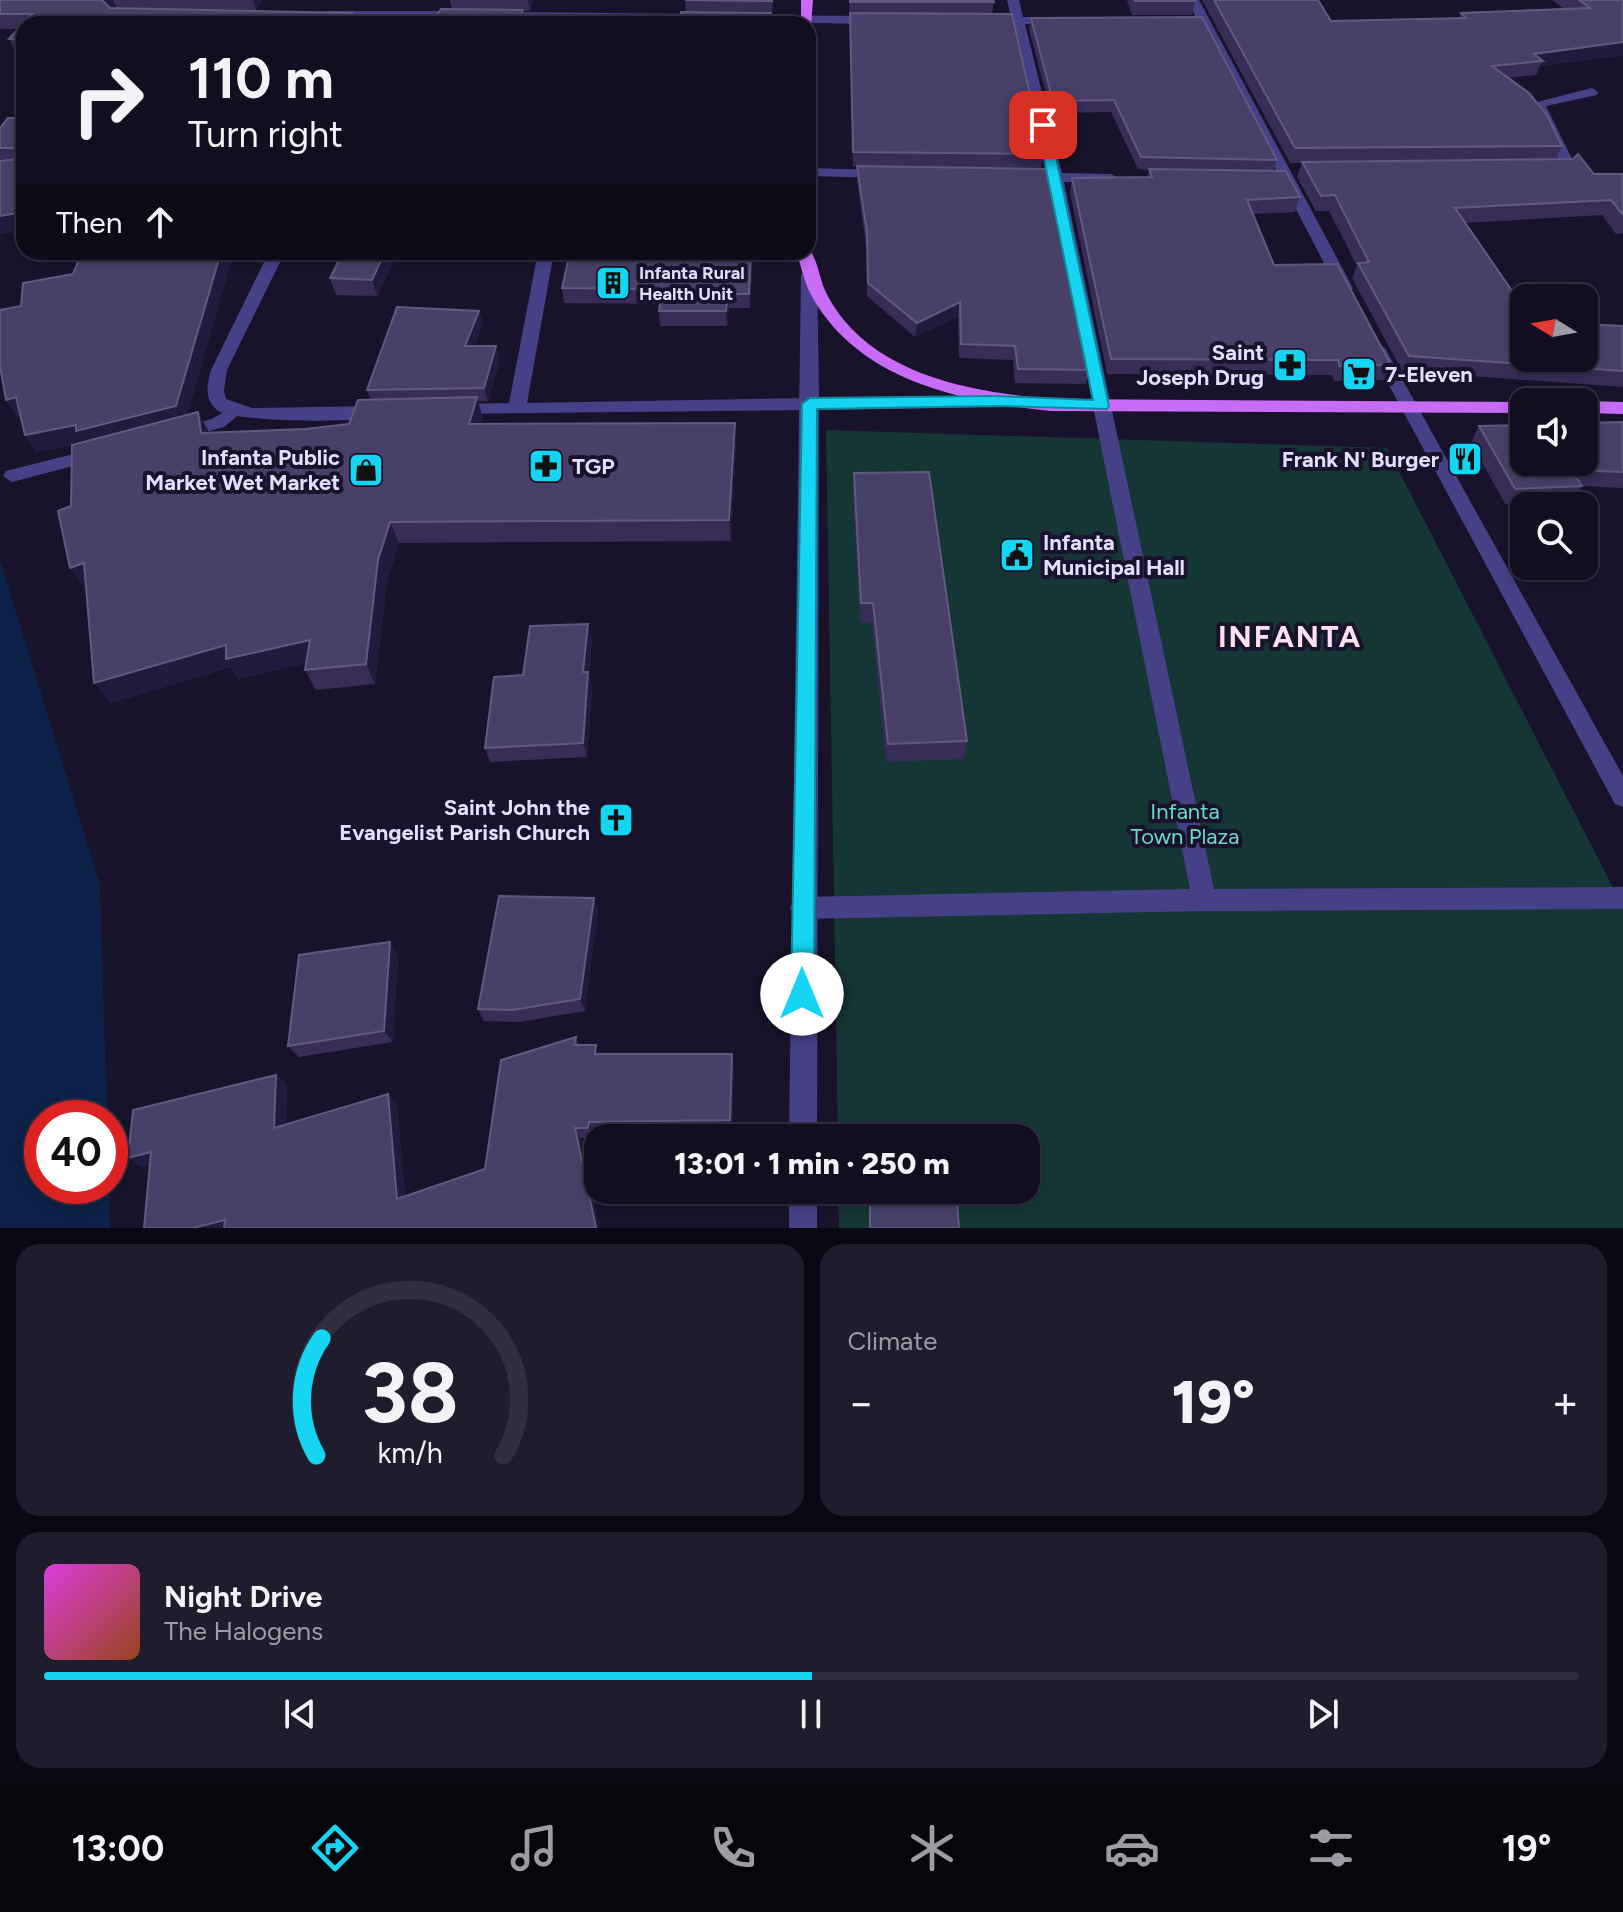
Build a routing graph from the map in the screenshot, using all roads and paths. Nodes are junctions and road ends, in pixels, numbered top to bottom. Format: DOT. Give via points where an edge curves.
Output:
graph roads {
  1 [pos="1013,0"];
  2 [pos="1193,0"];
  3 [pos="317,15"];
  4 [pos="336,16"];
  5 [pos="897,20"];
  6 [pos="973,20"];
  7 [pos="1018,20"];
  8 [pos="1065,21"];
  9 [pos="816,22"];
  10 [pos="1592,92"];
  11 [pos="1532,170"];
  12 [pos="816,172"];
  13 [pos="901,174"];
  14 [pos="1009,176"];
  15 [pos="1056,177"];
  16 [pos="1133,178"];
  17 [pos="273,260"];
  18 [pos="545,260"];
  19 [pos="806,260"];
  20 [pos="809,274"];
  21 [pos="1351,299"];
  22 [pos="1372,339"];
  23 [pos="996,401"];
  24 [pos="810,404"];
  25 [pos="1102,406"];
  26 [pos="1408,406"];
  27 [pos="1510,407"];
  28 [pos="1598,407"];
  29 [pos="1623,408"];
  30 [pos="517,409"];
  31 [pos="439,411"];
  32 [pos="233,412"];
  33 [pos="392,412"];
  34 [pos="159,438"];
  35 [pos="115,450"];
  36 [pos="12,476"];
  37 [pos="1623,797"];
  38 [pos="1623,898"];
  39 [pos="1204,900"];
  40 [pos="802,908"];
  41 [pos="803,1124"];
  42 [pos="803,1204"];
  43 [pos="803,1228"];
  1 -- 7 [label="street"];
  2 -- 21 [label="street" via="1196,22"];
  3 -- 4 [label="street"];
  5 -- 9 [label="street"];
  6 -- 7 [label="street"];
  7 -- 8 [label="street"];
  7 -- 15 [label="street"];
  10 -- 11 [label="street" via="1540,103 1566,161 1560,168"];
  12 -- 13 [label="street"];
  14 -- 15 [label="street"];
  15 -- 16 [label="street"];
  15 -- 25 [label="street"];
  17 -- 32 [label="street" via="213,390 219,404"];
  18 -- 30 [label="street"];
  19 -- 20 [label="main road"];
  20 -- 23 [label="main road" via="826,307 874,354 941,389"];
  20 -- 24 [label="street"];
  22 -- 26 [label="street"];
  23 -- 24 [label="street"];
  23 -- 25 [label="main road"];
  24 -- 30 [label="street"];
  24 -- 40 [label="street"];
  25 -- 26 [label="main road"];
  25 -- 39 [label="street"];
  26 -- 27 [label="main road"];
  26 -- 37 [label="street"];
  28 -- 29 [label="main road"];
  30 -- 31 [label="street"];
  32 -- 33 [label="street"];
  32 -- 34 [label="street" via="218,423"];
  35 -- 36 [label="street"];
  38 -- 39 [label="street"];
  39 -- 40 [label="street"];
  40 -- 41 [label="street"];
  42 -- 43 [label="street"];
}
